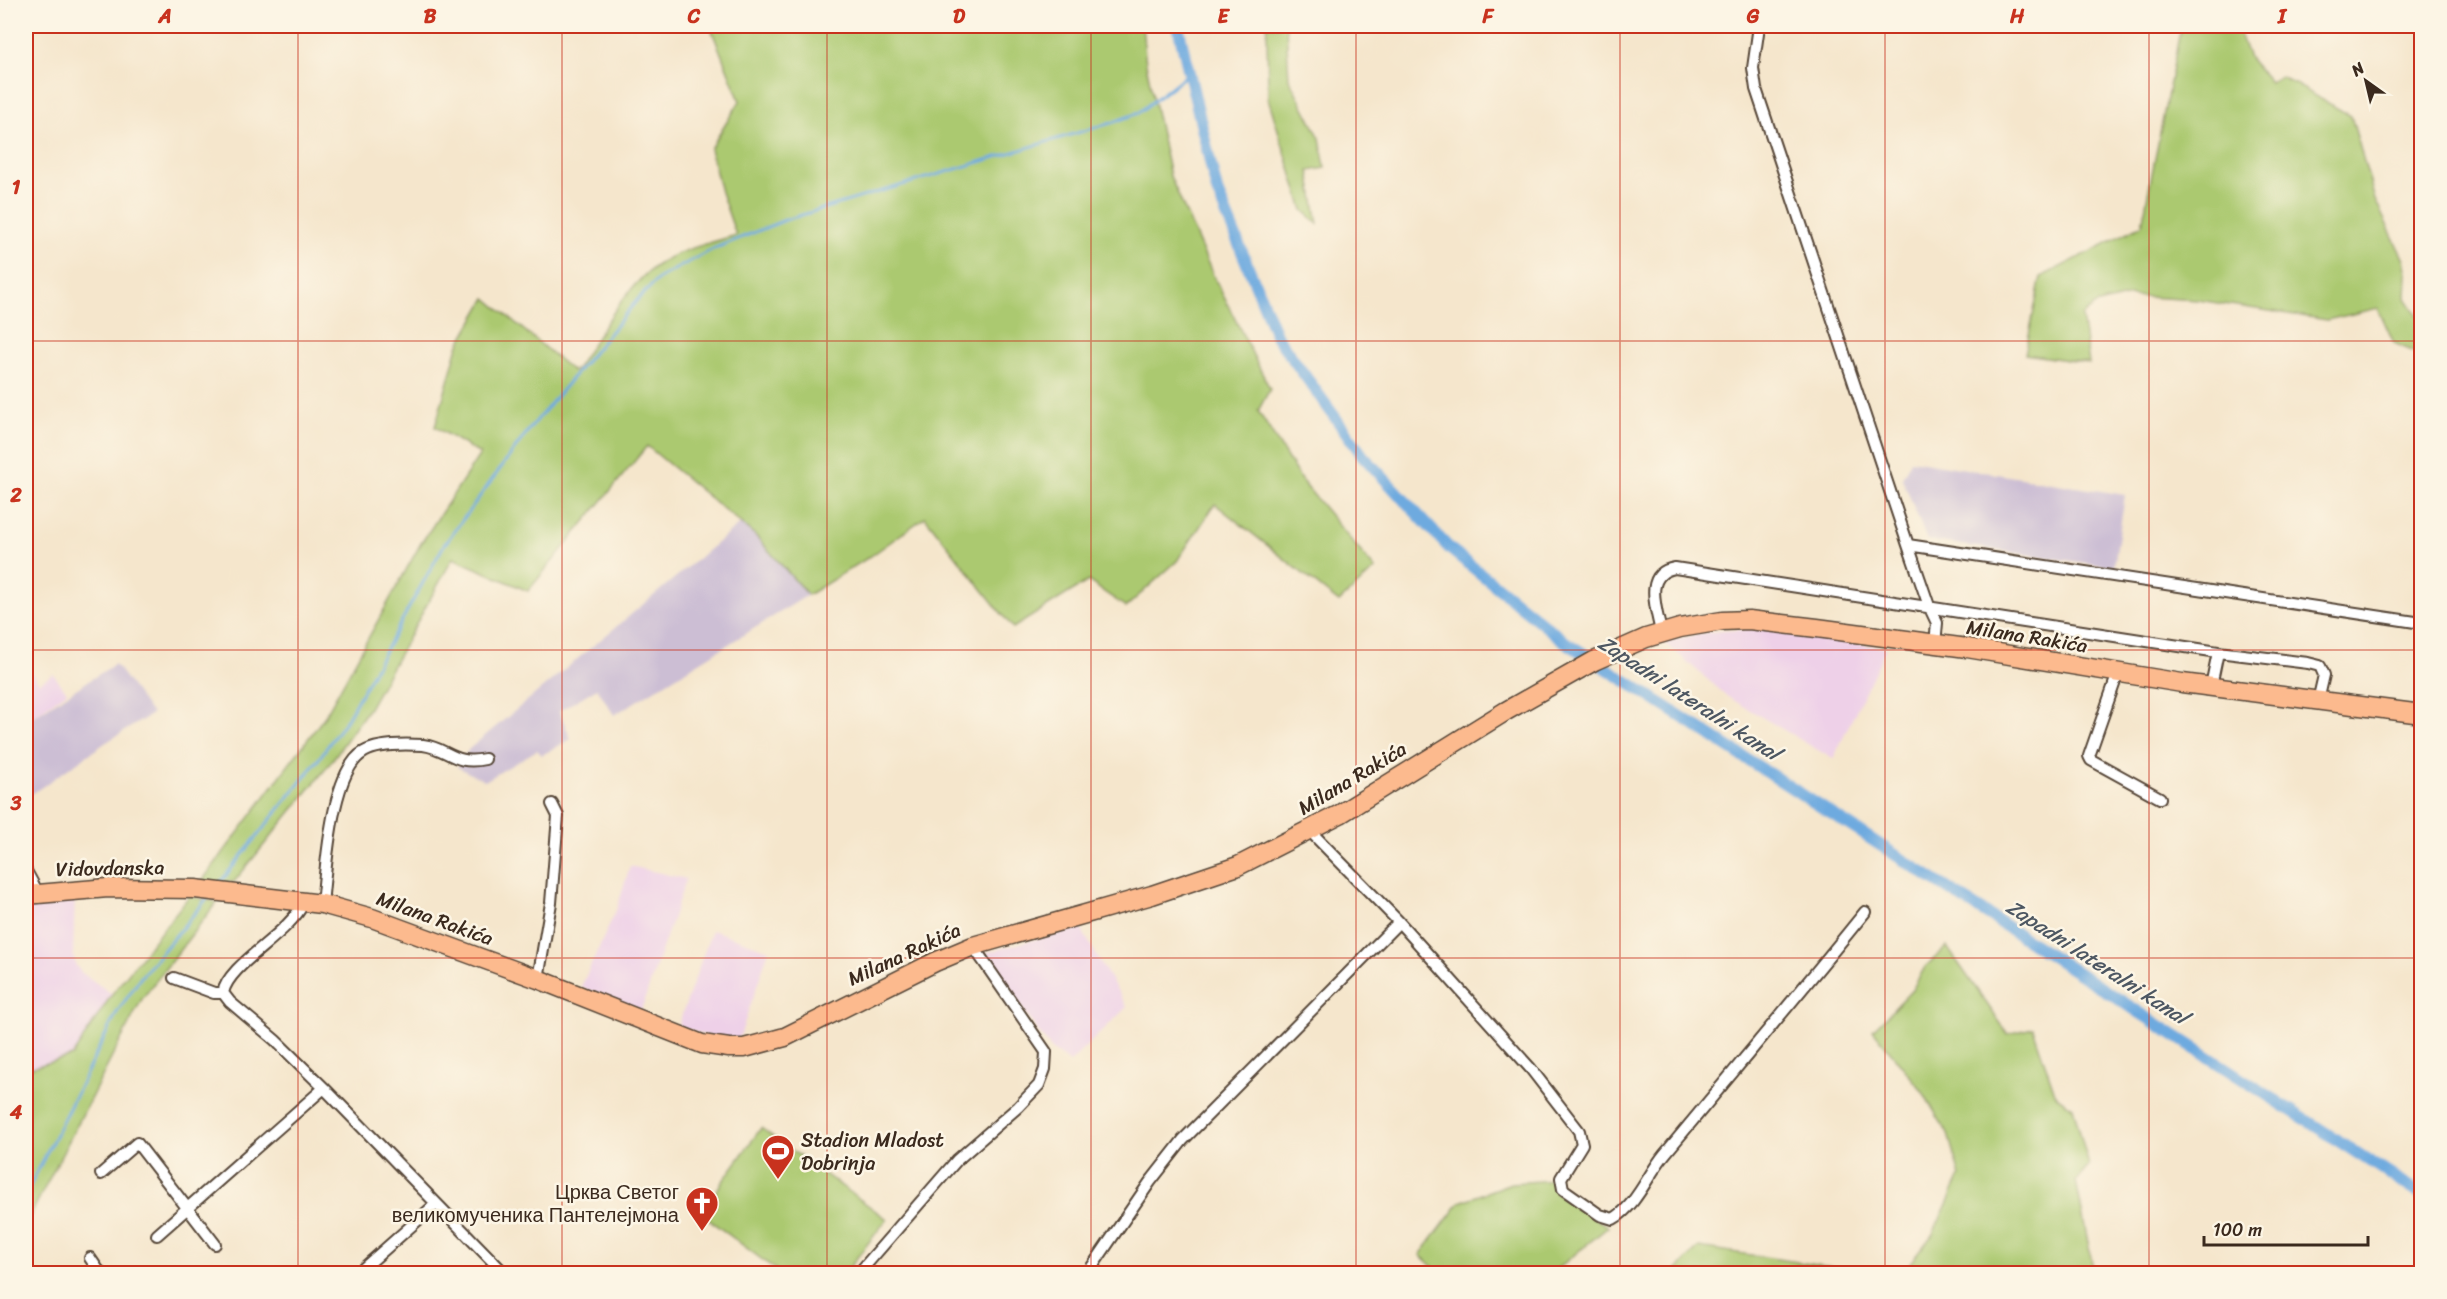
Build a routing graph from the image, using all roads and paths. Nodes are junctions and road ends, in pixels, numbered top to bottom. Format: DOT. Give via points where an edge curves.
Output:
graph roads {
  1 [pos="1759,26"];
  2 [pos="1908,545"];
  3 [pos="1929,606"];
  4 [pos="2421,623"];
  5 [pos="1661,632"];
  6 [pos="1935,644"];
  7 [pos="2218,652"];
  8 [pos="2118,673"];
  9 [pos="2211,686"];
  10 [pos="2318,702"];
  11 [pos="2421,714"];
  12 [pos="484,759"];
  13 [pos="2160,798"];
  14 [pos="552,804"];
  15 [pos="1309,830"];
  16 [pos="26,871"];
  17 [pos="231,892"];
  18 [pos="32,894"];
  19 [pos="304,902"];
  20 [pos="322,904"];
  21 [pos="1865,912"];
  22 [pos="1399,922"];
  23 [pos="973,946"];
  24 [pos="174,978"];
  25 [pos="538,979"];
  26 [pos="223,993"];
  27 [pos="324,1088"];
  28 [pos="101,1174"];
  29 [pos="436,1204"];
  30 [pos="189,1208"];
  31 [pos="157,1235"];
  32 [pos="215,1244"];
  33 [pos="90,1258"];
  34 [pos="101,1274"];
  35 [pos="357,1274"];
  36 [pos="505,1274"];
  37 [pos="858,1274"];
  38 [pos="1087,1274"];
  1 -- 2 [label="street" via="1756,89"];
  2 -- 3 [label="street"];
  2 -- 4 [label="street"];
  3 -- 5 [label="street" via="1675,568 1659,575 1654,584"];
  3 -- 6 [label="street" via="1937,623"];
  3 -- 7 [label="street"];
  5 -- 6 [label="main road, Milana Rakića" via="1749,620"];
  5 -- 15 [label="main road, Milana Rakića" via="1568,675"];
  6 -- 8 [label="main road, Milana Rakića"];
  7 -- 9 [label="street"];
  7 -- 10 [label="street" via="2320,666 2324,675"];
  8 -- 9 [label="main road, Milana Rakića"];
  8 -- 13 [label="street" via="2089,756"];
  9 -- 10 [label="main road, Milana Rakića"];
  10 -- 11 [label="main road, Milana Rakića"];
  12 -- 20 [label="street" via="464,761 422,745 378,747 362,753 349,767 335,808"];
  14 -- 25 [label="street" via="558,816 551,903"];
  15 -- 22 [label="street"];
  15 -- 23 [label="main road, Milana Rakića" via="1238,866"];
  16 -- 18 [label="street"];
  17 -- 18 [label="main road, Vidovdanska" via="108,888"];
  17 -- 19 [label="main road, Milana Rakića"];
  19 -- 20 [label="main road, Milana Rakića"];
  19 -- 26 [label="street" via="291,922 229,978"];
  20 -- 25 [label="main road, Milana Rakića" via="372,918"];
  21 -- 22 [label="street" via="1662,1158 1623,1213 1613,1219 1600,1215 1563,1189 1561,1178 1582,1144 1579,1131 1531,1069"];
  22 -- 38 [label="street" via="1183,1140"];
  23 -- 25 [label="main road, Milana Rakića" via="785,1037 744,1048 702,1044"];
  23 -- 37 [label="street" via="1046,1052 1046,1070 1039,1085 957,1160"];
  24 -- 26 [label="street"];
  26 -- 27 [label="street"];
  27 -- 29 [label="street"];
  27 -- 30 [label="street"];
  28 -- 30 [label="street" via="137,1143"];
  29 -- 35 [label="street"];
  29 -- 36 [label="street"];
  30 -- 31 [label="street"];
  30 -- 32 [label="street"];
  33 -- 34 [label="street"];
}
